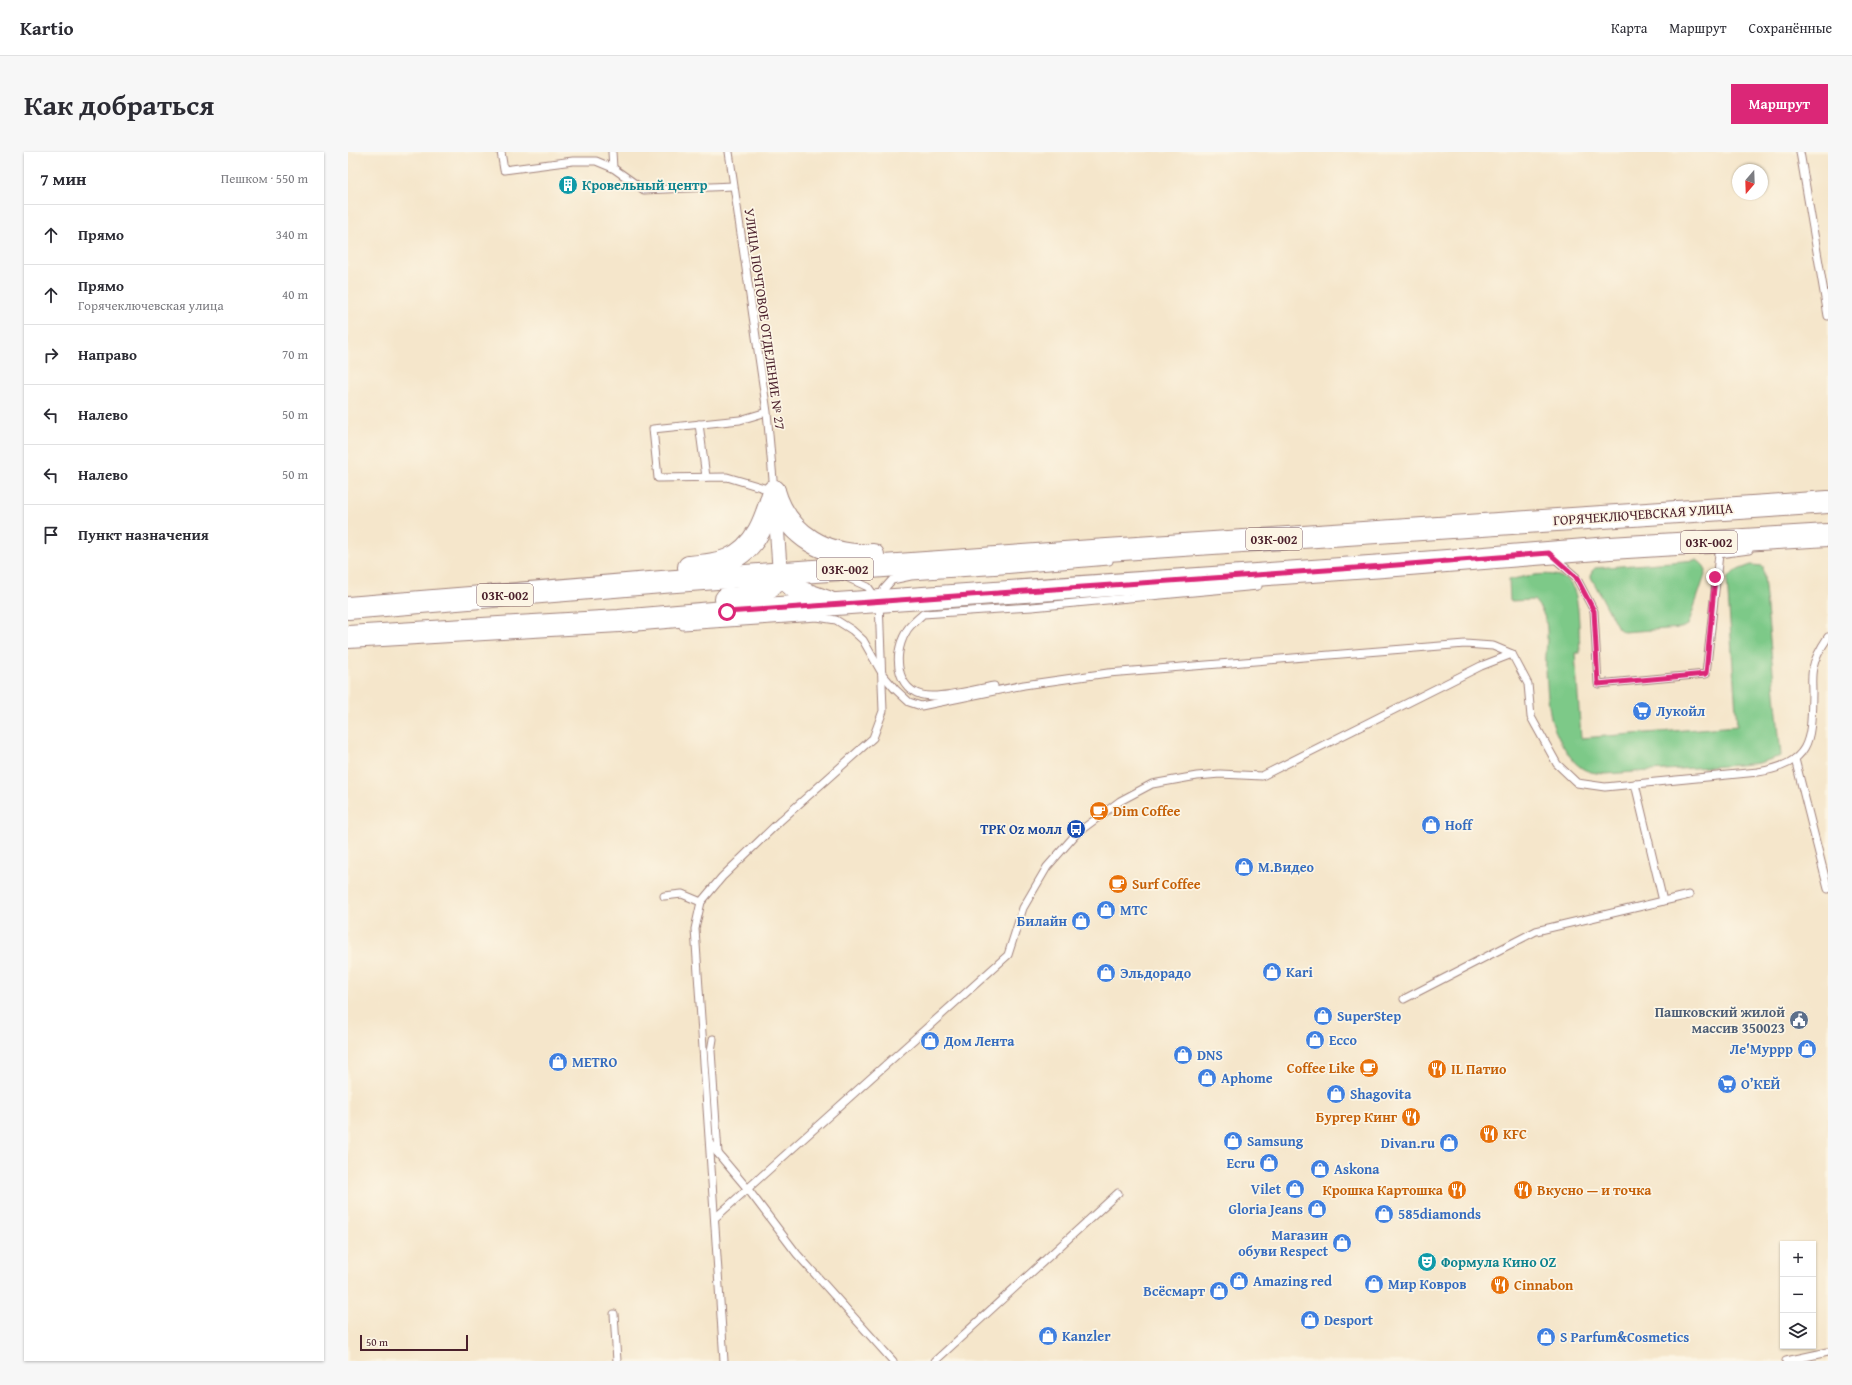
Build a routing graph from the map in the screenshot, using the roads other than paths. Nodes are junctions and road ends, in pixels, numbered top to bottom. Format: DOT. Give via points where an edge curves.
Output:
graph roads {
  1 [pos="501,152"];
  2 [pos="612,152"];
  3 [pos="729,152"];
  4 [pos="1800,152"];
  5 [pos="613,168"];
  6 [pos="733,186"];
  7 [pos="1828,316"];
  8 [pos="767,412"];
  9 [pos="699,424"];
  10 [pos="706,477"];
  11 [pos="774,490"];
  12 [pos="1828,492"];
  13 [pos="1828,502"];
  14 [pos="1736,508"];
  15 [pos="1377,532"];
  16 [pos="1822,536"];
  17 [pos="1201,543"];
  18 [pos="1779,547"];
  19 [pos="1248,548"];
  20 [pos="1756,549"];
  21 [pos="1549,553"];
  22 [pos="1113,560"];
  23 [pos="1384,566"];
  24 [pos="826,570"];
  25 [pos="780,574"];
  26 [pos="1364,576"];
  27 [pos="1269,584"];
  28 [pos="348,596"];
  29 [pos="879,601"];
  30 [pos="837,604"];
  31 [pos="348,608"];
  32 [pos="676,627"];
  33 [pos="436,632"];
  34 [pos="348,633"];
  35 [pos="348,637"];
  36 [pos="480,637"];
  37 [pos="1828,637"];
  38 [pos="1512,654"];
  39 [pos="883,675"];
  40 [pos="1095,675"];
  41 [pos="1795,759"];
  42 [pos="1635,784"];
  43 [pos="1828,889"];
  44 [pos="664,896"];
  45 [pos="1689,896"];
  46 [pos="701,902"];
  47 [pos="1663,902"];
  48 [pos="1404,999"];
  49 [pos="703,1048"];
  50 [pos="710,1144"];
  51 [pos="718,1153"];
  52 [pos="748,1188"];
  53 [pos="1118,1193"];
  54 [pos="714,1218"];
  55 [pos="614,1314"];
  56 [pos="1828,1352"];
  57 [pos="617,1361"];
  58 [pos="724,1361"];
  59 [pos="893,1361"];
  60 [pos="935,1361"];
  61 [pos="1786,1361"];
  1 -- 5 [label="lane" via="504,170 573,161 596,161"];
  2 -- 5 [label="lane"];
  3 -- 6 [label="lane, УЛИЦА ПОЧТОВОЕ ОТДЕЛЕНИЕ № 27"];
  4 -- 7 [label="lane"];
  5 -- 6 [label="lane" via="644,190"];
  6 -- 8 [label="lane, УЛИЦА ПОЧТОВОЕ ОТДЕЛЕНИЕ № 27"];
  8 -- 9 [label="lane" via="740,420"];
  8 -- 11 [label="lane, УЛИЦА ПОЧТОВОЕ ОТДЕЛЕНИЕ № 27"];
  9 -- 10 [label="lane"];
  9 -- 10 [label="lane" via="653,429 658,478"];
  10 -- 11 [label="lane" via="727,477"];
  11 -- 17 [label="main road" via="778,504 802,535 830,551 857,556 1174,533"];
  11 -- 25 [label="street"];
  11 -- 28 [label="main road" via="766,520 756,537 741,553 709,565"];
  12 -- 14 [label="main road"];
  13 -- 14 [label="main road, ГОРЯЧЕКЛЮЧЕВСКАЯ УЛИЦА / 03К-002"];
  14 -- 15 [label="main road, ГОРЯЧЕКЛЮЧЕВСКАЯ УЛИЦА / 03К-002"];
  15 -- 17 [label="main road, 03К-002"];
  15 -- 19 [label="lane" via="1360,539"];
  16 -- 18 [label="lane"];
  16 -- 21 [label="main road, 03К-002"];
  17 -- 24 [label="main road, 03К-002"];
  20 -- 21 [label="lane" via="1719,554 1706,674 1598,684 1594,611 1576,577"];
  21 -- 23 [label="main road, 03К-002"];
  22 -- 29 [label="lane" via="911,576 892,580 884,589"];
  23 -- 26 [label="lane"];
  23 -- 29 [label="main road, 03К-002"];
  24 -- 25 [label="main road, 03К-002"];
  24 -- 29 [label="lane" via="868,587"];
  25 -- 30 [label="main road" via="800,592"];
  25 -- 31 [label="main road, 03К-002"];
  25 -- 34 [label="main road" via="767,590 736,599 378,624"];
  27 -- 40 [label="lane" via="1032,607 923,614 906,631 899,651 898,669 904,684 918,693 932,696 1082,672"];
  29 -- 30 [label="main road, 03К-002"];
  29 -- 39 [label="lane"];
  30 -- 33 [label="main road, 03К-002"];
  32 -- 39 [label="lane" via="817,617 836,620 863,640"];
  33 -- 35 [label="main road, 03К-002"];
  33 -- 36 [label="lane"];
  37 -- 41 [label="lane" via="1812,668 1811,732 1804,749"];
  38 -- 40 [label="lane" via="1493,646 1465,644"];
  38 -- 42 [label="lane" via="1528,684 1531,717 1557,764 1577,783 1605,787"];
  38 -- 52 [label="lane" via="1481,666 1262,776 1220,774 1152,784 1102,813 1077,833 1047,867 1023,908 1008,955"];
  39 -- 40 [label="lane" via="909,702 921,706 1024,685"];
  39 -- 46 [label="lane" via="883,711 873,738 780,821 722,877"];
  41 -- 42 [label="lane" via="1777,769 1763,772"];
  41 -- 43 [label="lane"];
  42 -- 47 [label="lane"];
  44 -- 46 [label="lane" via="682,894"];
  45 -- 47 [label="lane"];
  46 -- 49 [label="lane" via="695,929"];
  47 -- 48 [label="lane" via="1536,931"];
  49 -- 50 [label="lane"];
  49 -- 51 [label="lane" via="713,1039 711,1051"];
  50 -- 51 [label="lane"];
  50 -- 54 [label="lane"];
  51 -- 52 [label="lane"];
  52 -- 54 [label="lane"];
  52 -- 59 [label="lane" via="797,1254"];
  53 -- 60 [label="lane"];
  54 -- 58 [label="lane"];
  55 -- 57 [label="lane"];
  56 -- 61 [label="lane"];
}
